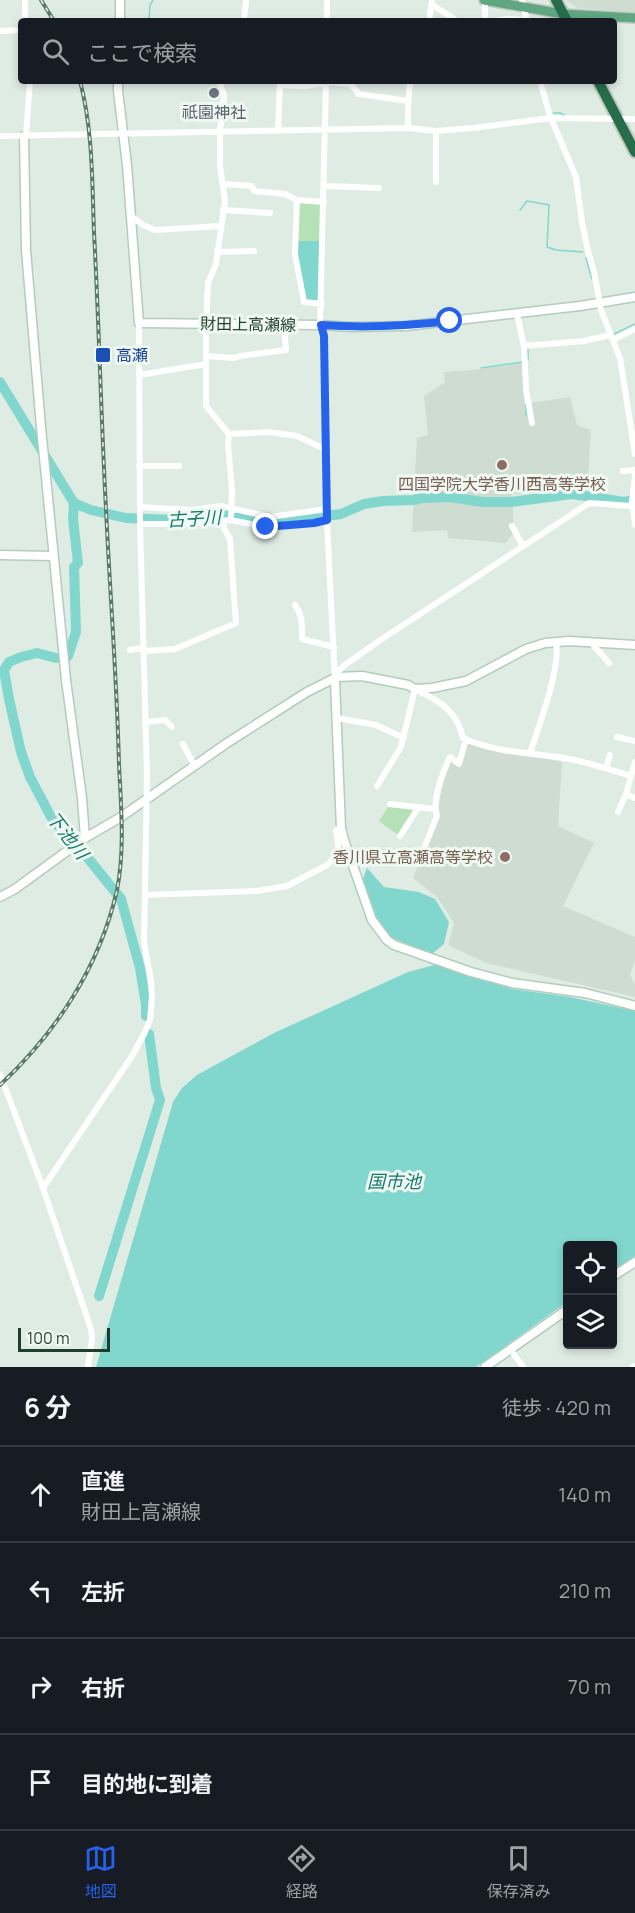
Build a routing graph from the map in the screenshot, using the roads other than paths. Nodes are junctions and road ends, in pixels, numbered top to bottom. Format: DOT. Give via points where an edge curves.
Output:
graph roads {
  1 [pos="25,0"];
  2 [pos="120,0"];
  3 [pos="246,0"];
  4 [pos="327,0"];
  5 [pos="485,0"];
  6 [pos="556,0"];
  7 [pos="432,2"];
  8 [pos="523,4"];
  9 [pos="565,17"];
  10 [pos="25,18"];
  11 [pos="120,18"];
  12 [pos="244,18"];
  13 [pos="327,18"];
  14 [pos="429,18"];
  15 [pos="448,18"];
  16 [pos="485,18"];
  17 [pos="635,18"];
  18 [pos="18,30"];
  19 [pos="0,31"];
  20 [pos="30,84"];
  21 [pos="118,84"];
  22 [pos="220,84"];
  23 [pos="280,84"];
  24 [pos="288,84"];
  25 [pos="315,84"];
  26 [pos="326,84"];
  27 [pos="350,84"];
  28 [pos="410,84"];
  29 [pos="541,84"];
  30 [pos="600,84"];
  31 [pos="408,101"];
  32 [pos="551,118"];
  33 [pos="618,119"];
  34 [pos="635,119"];
  35 [pos="408,128"];
  36 [pos="326,130"];
  37 [pos="278,131"];
  38 [pos="436,131"];
  39 [pos="220,132"];
  40 [pos="124,134"];
  41 [pos="0,136"];
  42 [pos="25,136"];
  43 [pos="635,152"];
  44 [pos="427,159"];
  45 [pos="436,160"];
  46 [pos="436,182"];
  47 [pos="224,184"];
  48 [pos="325,186"];
  49 [pos="379,188"];
  50 [pos="297,200"];
  51 [pos="324,202"];
  52 [pos="223,210"];
  53 [pos="270,213"];
  54 [pos="131,216"];
  55 [pos="220,226"];
  56 [pos="254,251"];
  57 [pos="217,252"];
  58 [pos="635,297"];
  59 [pos="600,303"];
  60 [pos="322,304"];
  61 [pos="517,314"];
  62 [pos="139,323"];
  63 [pos="206,324"];
  64 [pos="285,325"];
  65 [pos="321,325"];
  66 [pos="635,329"];
  67 [pos="612,337"];
  68 [pos="524,346"];
  69 [pos="206,356"];
  70 [pos="206,364"];
  71 [pos="139,375"];
  72 [pos="532,423"];
  73 [pos="229,434"];
  74 [pos="327,450"];
  75 [pos="635,454"];
  76 [pos="139,466"];
  77 [pos="179,466"];
  78 [pos="635,470"];
  79 [pos="623,471"];
  80 [pos="635,475"];
  81 [pos="632,506"];
  82 [pos="140,507"];
  83 [pos="232,508"];
  84 [pos="327,508"];
  85 [pos="231,518"];
  86 [pos="223,520"];
  87 [pos="327,520"];
  88 [pos="140,524"];
  89 [pos="635,525"];
  90 [pos="512,526"];
  91 [pos="523,546"];
  92 [pos="0,555"];
  93 [pos="53,556"];
  94 [pos="295,605"];
  95 [pos="556,642"];
  96 [pos="593,642"];
  97 [pos="635,645"];
  98 [pos="334,646"];
  99 [pos="130,650"];
  100 [pos="143,650"];
  101 [pos="609,663"];
  102 [pos="335,678"];
  103 [pos="415,689"];
  104 [pos="337,718"];
  105 [pos="146,722"];
  106 [pos="172,727"];
  107 [pos="617,736"];
  108 [pos="404,738"];
  109 [pos="466,739"];
  110 [pos="635,741"];
  111 [pos="183,744"];
  112 [pos="530,753"];
  113 [pos="610,755"];
  114 [pos="635,762"];
  115 [pos="194,765"];
  116 [pos="606,768"];
  117 [pos="631,776"];
  118 [pos="377,786"];
  119 [pos="626,794"];
  120 [pos="635,798"];
  121 [pos="146,800"];
  122 [pos="390,804"];
  123 [pos="418,808"];
  124 [pos="435,809"];
  125 [pos="618,812"];
  126 [pos="341,828"];
  127 [pos="400,836"];
  128 [pos="85,838"];
  129 [pos="423,851"];
  130 [pos="145,895"];
  131 [pos="0,897"];
  132 [pos="635,1006"];
  133 [pos="0,1074"];
  134 [pos="43,1188"];
  135 [pos="635,1262"];
  136 [pos="617,1274"];
  137 [pos="563,1312"];
  138 [pos="510,1349"];
  139 [pos="88,1367"];
  140 [pos="485,1367"];
  141 [pos="523,1367"];
  1 -- 10 [label="street"];
  2 -- 11 [label="street"];
  3 -- 12 [label="street"];
  4 -- 13 [label="street"];
  5 -- 8 [label="main road"];
  5 -- 16 [label="street"];
  6 -- 9 [label="highway"];
  7 -- 14 [label="street"];
  7 -- 15 [label="street"];
  8 -- 9 [label="main road"];
  9 -- 17 [label="main road"];
  18 -- 19 [label="street"];
  20 -- 42 [label="street"];
  21 -- 40 [label="street"];
  22 -- 39 [label="street" via="224,95"];
  23 -- 37 [label="street"];
  24 -- 25 [label="street"];
  26 -- 36 [label="street"];
  27 -- 31 [label="street" via="360,94"];
  28 -- 31 [label="street"];
  29 -- 32 [label="street"];
  30 -- 33 [label="highway"];
  31 -- 35 [label="street"];
  32 -- 33 [label="street"];
  32 -- 38 [label="street"];
  32 -- 59 [label="street" via="576,177"];
  33 -- 34 [label="street"];
  33 -- 43 [label="highway"];
  35 -- 36 [label="street"];
  35 -- 38 [label="street"];
  36 -- 37 [label="street"];
  36 -- 48 [label="street"];
  37 -- 39 [label="street"];
  38 -- 45 [label="street"];
  39 -- 40 [label="street"];
  39 -- 47 [label="street"];
  40 -- 42 [label="street"];
  40 -- 54 [label="street"];
  41 -- 42 [label="street"];
  42 -- 93 [label="street" via="26,250"];
  44 -- 45 [label="street"];
  45 -- 46 [label="street"];
  47 -- 50 [label="street" via="252,186 254,191 285,194"];
  47 -- 52 [label="street"];
  48 -- 49 [label="street"];
  48 -- 51 [label="street"];
  50 -- 51 [label="street"];
  50 -- 60 [label="street" via="296,254 304,302"];
  51 -- 60 [label="street"];
  52 -- 53 [label="street"];
  52 -- 55 [label="street"];
  54 -- 55 [label="street" via="155,230"];
  54 -- 62 [label="street"];
  55 -- 57 [label="street"];
  56 -- 57 [label="street"];
  57 -- 63 [label="street" via="208,283"];
  58 -- 59 [label="street, 財田上高瀬線"];
  59 -- 61 [label="street, 財田上高瀬線"];
  59 -- 67 [label="street"];
  60 -- 65 [label="street"];
  61 -- 65 [label="street, 財田上高瀬線" via="406,326"];
  61 -- 68 [label="street"];
  62 -- 63 [label="street, 財田上高瀬線"];
  62 -- 71 [label="street"];
  63 -- 64 [label="street, 財田上高瀬線"];
  63 -- 69 [label="street"];
  64 -- 65 [label="street, 財田上高瀬線"];
  64 -- 69 [label="street" via="286,350 234,358"];
  65 -- 74 [label="street"];
  66 -- 67 [label="street"];
  67 -- 68 [label="street"];
  67 -- 75 [label="street" via="620,358"];
  68 -- 72 [label="street"];
  69 -- 70 [label="street"];
  70 -- 71 [label="street"];
  70 -- 73 [label="street" via="206,406"];
  71 -- 76 [label="street"];
  73 -- 74 [label="street" via="269,432 297,436"];
  73 -- 83 [label="street"];
  74 -- 84 [label="street"];
  76 -- 77 [label="street"];
  76 -- 82 [label="street"];
  78 -- 79 [label="street"];
  80 -- 81 [label="street"];
  81 -- 89 [label="street"];
  81 -- 91 [label="street" via="589,503"];
  82 -- 83 [label="street"];
  82 -- 88 [label="street"];
  83 -- 84 [label="street" via="270,517"];
  83 -- 85 [label="street"];
  84 -- 87 [label="street"];
  85 -- 86 [label="street"];
  85 -- 87 [label="street" via="266,527"];
  86 -- 88 [label="street"];
  86 -- 100 [label="street" via="230,539 236,623 175,649"];
  87 -- 98 [label="street"];
  88 -- 100 [label="street"];
  90 -- 91 [label="street"];
  91 -- 102 [label="street" via="346,664"];
  92 -- 93 [label="street"];
  93 -- 128 [label="street"];
  94 -- 98 [label="street" via="302,620 302,639"];
  95 -- 96 [label="street"];
  95 -- 103 [label="street" via="526,649 466,681"];
  95 -- 112 [label="street" via="558,651 549,693"];
  96 -- 97 [label="street"];
  96 -- 101 [label="street"];
  98 -- 102 [label="street"];
  99 -- 100 [label="street"];
  100 -- 105 [label="street"];
  102 -- 103 [label="street" via="362,676"];
  102 -- 104 [label="street"];
  102 -- 115 [label="street"];
  103 -- 108 [label="street"];
  103 -- 109 [label="street" via="442,703 457,720"];
  104 -- 108 [label="street" via="376,725"];
  104 -- 126 [label="street"];
  105 -- 106 [label="street" via="165,720"];
  105 -- 121 [label="street"];
  107 -- 110 [label="street"];
  108 -- 118 [label="street"];
  109 -- 112 [label="street"];
  109 -- 124 [label="street" via="459,764 450,757 442,774"];
  111 -- 115 [label="street"];
  112 -- 116 [label="street"];
  113 -- 116 [label="street"];
  114 -- 117 [label="street"];
  115 -- 121 [label="street"];
  116 -- 117 [label="street"];
  117 -- 119 [label="street"];
  119 -- 120 [label="street"];
  119 -- 125 [label="street"];
  121 -- 128 [label="street"];
  121 -- 130 [label="street"];
  122 -- 123 [label="street"];
  123 -- 124 [label="street"];
  123 -- 127 [label="street"];
  124 -- 129 [label="street" via="437,816"];
  126 -- 130 [label="street" via="336,830 339,852 327,865 287,886 257,891"];
  126 -- 132 [label="street" via="372,920 394,945 471,972"];
  128 -- 131 [label="street"];
  130 -- 134 [label="street" via="150,1020 132,1056"];
  133 -- 134 [label="street"];
  134 -- 139 [label="street" via="91,1329"];
  135 -- 136 [label="street"];
  137 -- 138 [label="street"];
  138 -- 140 [label="street"];
  138 -- 141 [label="street"];
}
